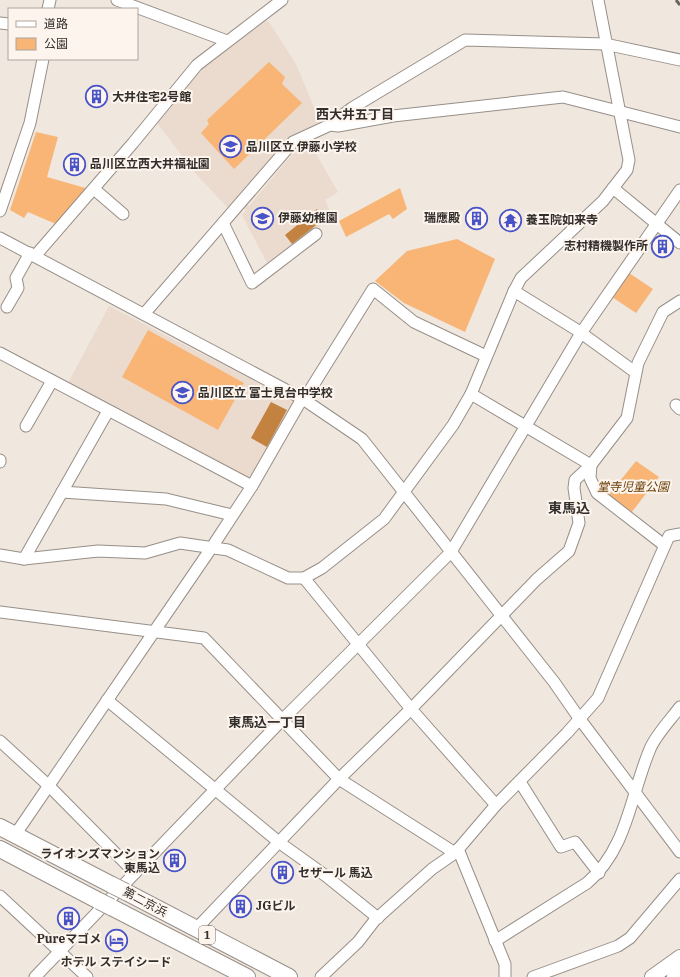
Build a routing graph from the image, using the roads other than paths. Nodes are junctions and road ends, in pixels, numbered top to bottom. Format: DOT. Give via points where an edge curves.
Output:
graph roads {
  1 [pos="117,0"];
  2 [pos="282,0"];
  3 [pos="598,0"];
  4 [pos="228,41"];
  5 [pos="605,44"];
  6 [pos="43,60"];
  7 [pos="680,60"];
  8 [pos="619,111"];
  9 [pos="330,125"];
  10 [pos="680,127"];
  11 [pos="613,188"];
  12 [pos="94,189"];
  13 [pos="680,190"];
  14 [pos="0,211"];
  15 [pos="123,214"];
  16 [pos="223,223"];
  17 [pos="657,225"];
  18 [pos="316,234"];
  19 [pos="0,238"];
  20 [pos="680,243"];
  21 [pos="32,254"];
  22 [pos="514,291"];
  23 [pos="680,301"];
  24 [pos="7,307"];
  25 [pos="144,314"];
  26 [pos="581,333"];
  27 [pos="0,353"];
  28 [pos="486,356"];
  29 [pos="635,372"];
  30 [pos="52,381"];
  31 [pos="471,394"];
  32 [pos="303,399"];
  33 [pos="108,411"];
  34 [pos="26,426"];
  35 [pos="526,427"];
  36 [pos="591,465"];
  37 [pos="252,486"];
  38 [pos="62,492"];
  39 [pos="402,492"];
  40 [pos="232,515"];
  41 [pos="680,534"];
  42 [pos="664,545"];
  43 [pos="212,547"];
  44 [pos="451,552"];
  45 [pos="0,555"];
  46 [pos="24,559"];
  47 [pos="304,578"];
  48 [pos="0,612"];
  49 [pos="500,616"];
  50 [pos="154,631"];
  51 [pos="358,646"];
  52 [pos="107,700"];
  53 [pos="680,707"];
  54 [pos="411,709"];
  55 [pos="579,718"];
  56 [pos="282,720"];
  57 [pos="0,741"];
  58 [pos="339,779"];
  59 [pos="520,782"];
  60 [pos="49,786"];
  61 [pos="216,789"];
  62 [pos="636,791"];
  63 [pos="496,806"];
  64 [pos="0,827"];
  65 [pos="16,835"];
  66 [pos="280,843"];
  67 [pos="0,849"];
  68 [pos="456,851"];
  69 [pos="680,852"];
  70 [pos="135,873"];
  71 [pos="599,873"];
  72 [pos="680,879"];
  73 [pos="0,896"];
  74 [pos="378,918"];
  75 [pos="196,929"];
  76 [pos="495,941"];
  77 [pos="61,951"];
  78 [pos="680,957"];
  79 [pos="680,972"];
  80 [pos="35,977"];
  81 [pos="87,977"];
  82 [pos="247,977"];
  83 [pos="289,977"];
  84 [pos="321,977"];
  85 [pos="505,977"];
  86 [pos="533,977"];
  87 [pos="652,977"];
  88 [pos="674,977"];
  1 -- 4 [label="street"];
  2 -- 4 [label="street"];
  3 -- 5 [label="street"];
  4 -- 12 [label="street" via="197,65"];
  5 -- 7 [label="street"];
  5 -- 8 [label="street"];
  5 -- 9 [label="street" via="465,40 352,108"];
  6 -- 14 [label="street" via="30,123"];
  8 -- 9 [label="street" via="554,97"];
  8 -- 10 [label="street"];
  8 -- 11 [label="street" via="629,160 627,170"];
  9 -- 16 [label="street" via="293,142"];
  11 -- 17 [label="street"];
  11 -- 22 [label="street" via="603,201 521,278"];
  12 -- 15 [label="street"];
  12 -- 21 [label="street"];
  13 -- 17 [label="street"];
  16 -- 18 [label="street" via="252,283"];
  16 -- 25 [label="street"];
  17 -- 20 [label="street"];
  17 -- 26 [label="street"];
  19 -- 21 [label="street"];
  21 -- 24 [label="street" via="16,278 18,288"];
  21 -- 25 [label="street"];
  22 -- 26 [label="street"];
  22 -- 28 [label="street"];
  23 -- 29 [label="street" via="663,312"];
  25 -- 32 [label="street"];
  26 -- 29 [label="street"];
  26 -- 35 [label="street"];
  27 -- 30 [label="street"];
  28 -- 31 [label="street"];
  28 -- 32 [label="street" via="414,322 373,289"];
  29 -- 36 [label="street" via="627,418"];
  30 -- 33 [label="street"];
  30 -- 34 [label="street"];
  31 -- 35 [label="street"];
  31 -- 39 [label="street" via="453,425"];
  32 -- 37 [label="street"];
  32 -- 39 [label="street" via="362,439"];
  33 -- 37 [label="street"];
  33 -- 38 [label="street"];
  35 -- 36 [label="street"];
  35 -- 44 [label="street"];
  36 -- 42 [label="street" via="590,478 597,493"];
  36 -- 49 [label="street" via="575,480 579,523 570,551"];
  37 -- 40 [label="street"];
  38 -- 40 [label="street" via="166,499"];
  38 -- 46 [label="street"];
  39 -- 44 [label="street"];
  39 -- 47 [label="street" via="384,519 322,568"];
  40 -- 43 [label="street"];
  41 -- 42 [label="street" via="669,536"];
  42 -- 55 [label="street" via="598,698"];
  43 -- 46 [label="street" via="180,543 145,553 98,551"];
  43 -- 47 [label="street" via="228,550 288,578"];
  43 -- 50 [label="street"];
  44 -- 49 [label="street"];
  44 -- 51 [label="street"];
  45 -- 46 [label="street"];
  47 -- 51 [label="street"];
  48 -- 50 [label="street"];
  49 -- 54 [label="street"];
  49 -- 55 [label="street" via="554,682"];
  50 -- 52 [label="street"];
  50 -- 56 [label="street" via="204,638"];
  51 -- 54 [label="street"];
  51 -- 56 [label="street"];
  52 -- 60 [label="street"];
  52 -- 61 [label="street"];
  53 -- 62 [label="street" via="650,748"];
  54 -- 58 [label="street"];
  54 -- 63 [label="street"];
  55 -- 59 [label="street"];
  55 -- 62 [label="street"];
  56 -- 58 [label="street"];
  56 -- 61 [label="street"];
  57 -- 60 [label="street"];
  58 -- 66 [label="street"];
  58 -- 68 [label="street"];
  59 -- 63 [label="street"];
  59 -- 71 [label="street" via="561,847 575,842"];
  60 -- 65 [label="street"];
  60 -- 70 [label="street"];
  61 -- 66 [label="street"];
  61 -- 70 [label="street"];
  62 -- 69 [label="street"];
  62 -- 71 [label="street" via="617,847"];
  63 -- 68 [label="street"];
  64 -- 65 [label="highway, 第二京浜 / 1"];
  65 -- 75 [label="highway, 第二京浜 / 1"];
  66 -- 74 [label="street"];
  66 -- 75 [label="street"];
  67 -- 82 [label="highway, 第二京浜 / 1"];
  68 -- 74 [label="street"];
  68 -- 76 [label="street"];
  70 -- 77 [label="street"];
  71 -- 76 [label="street"];
  72 -- 86 [label="street" via="630,938 618,946"];
  73 -- 77 [label="street"];
  74 -- 84 [label="street" via="358,942"];
  75 -- 83 [label="highway, 第二京浜 / 1"];
  76 -- 85 [label="street" via="505,964"];
  77 -- 80 [label="street"];
  77 -- 81 [label="street"];
  78 -- 87 [label="main road"];
  79 -- 88 [label="main road"];
}
